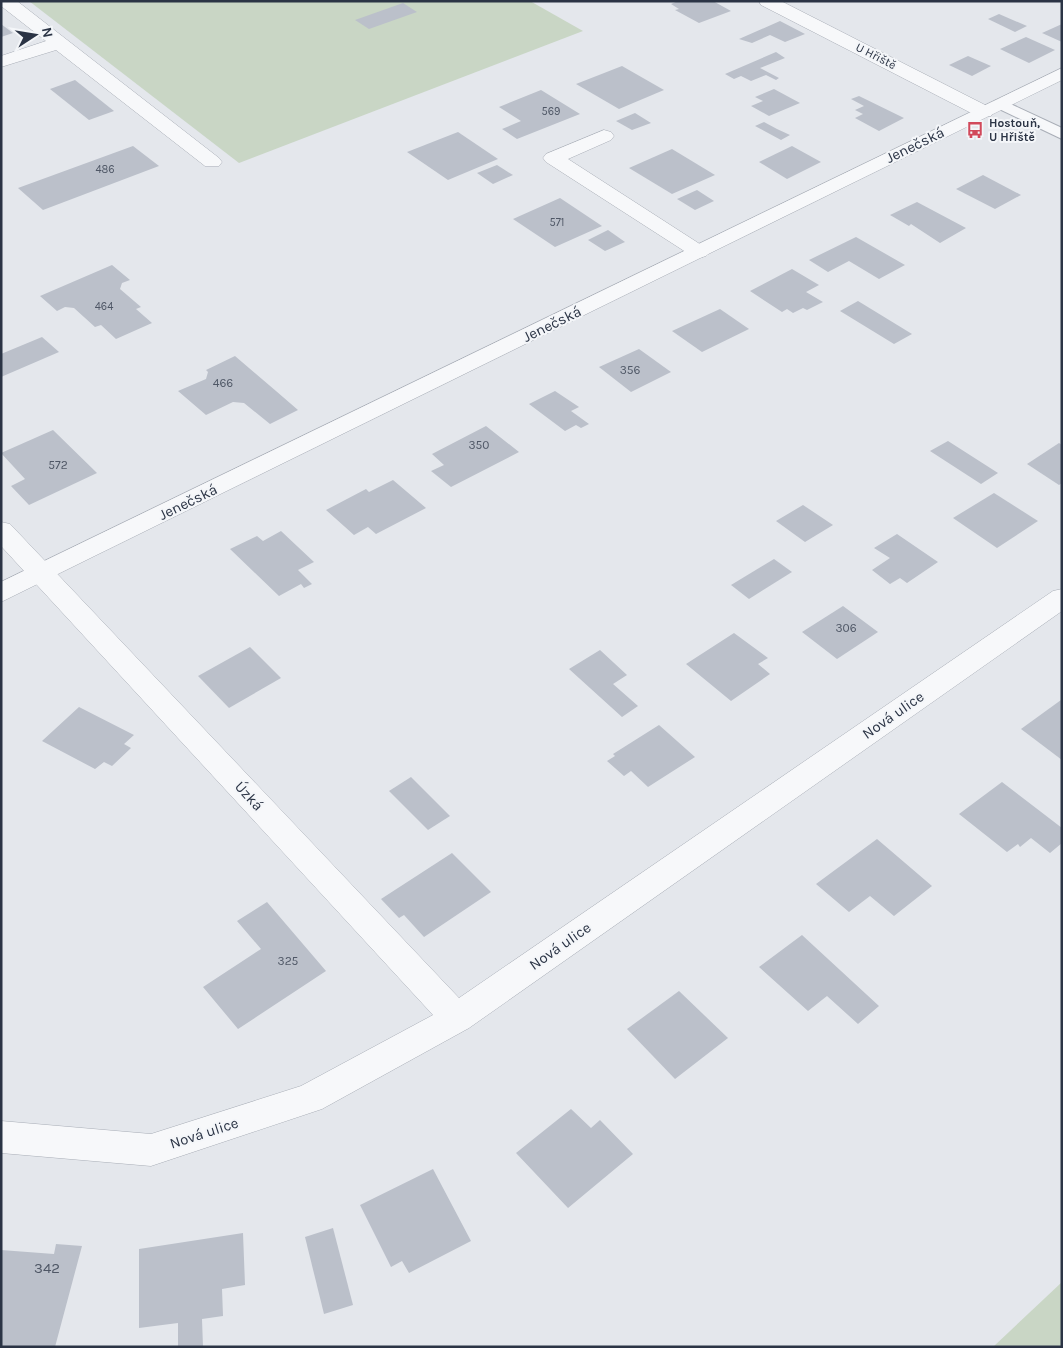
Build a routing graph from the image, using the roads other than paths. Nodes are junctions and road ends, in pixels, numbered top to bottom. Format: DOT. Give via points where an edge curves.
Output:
graph roads {
  1 [pos="6,1"];
  2 [pos="767,1"];
  3 [pos="59,43"];
  4 [pos="1,62"];
  5 [pos="1062,73"];
  6 [pos="992,108"];
  7 [pos="1062,134"];
  8 [pos="604,136"];
  9 [pos="212,162"];
  10 [pos="699,252"];
  11 [pos="1,530"];
  12 [pos="41,574"];
  13 [pos="1,593"];
  14 [pos="1062,598"];
  15 [pos="456,1018"];
  16 [pos="1,1137"];
  1 -- 3 [label="street"];
  2 -- 6 [label="street, U Hřiště"];
  3 -- 4 [label="street"];
  3 -- 9 [label="street"];
  5 -- 6 [label="street, Jenečská"];
  6 -- 7 [label="lane"];
  6 -- 10 [label="street, Jenečská"];
  8 -- 10 [label="street" via="553,158"];
  10 -- 12 [label="street, Jenečská"];
  11 -- 12 [label="street"];
  12 -- 13 [label="street, Jenečská"];
  12 -- 15 [label="street, Úzká"];
  14 -- 15 [label="street, Nová ulice"];
  15 -- 16 [label="street, Nová ulice" via="310,1098 151,1150"];
}
